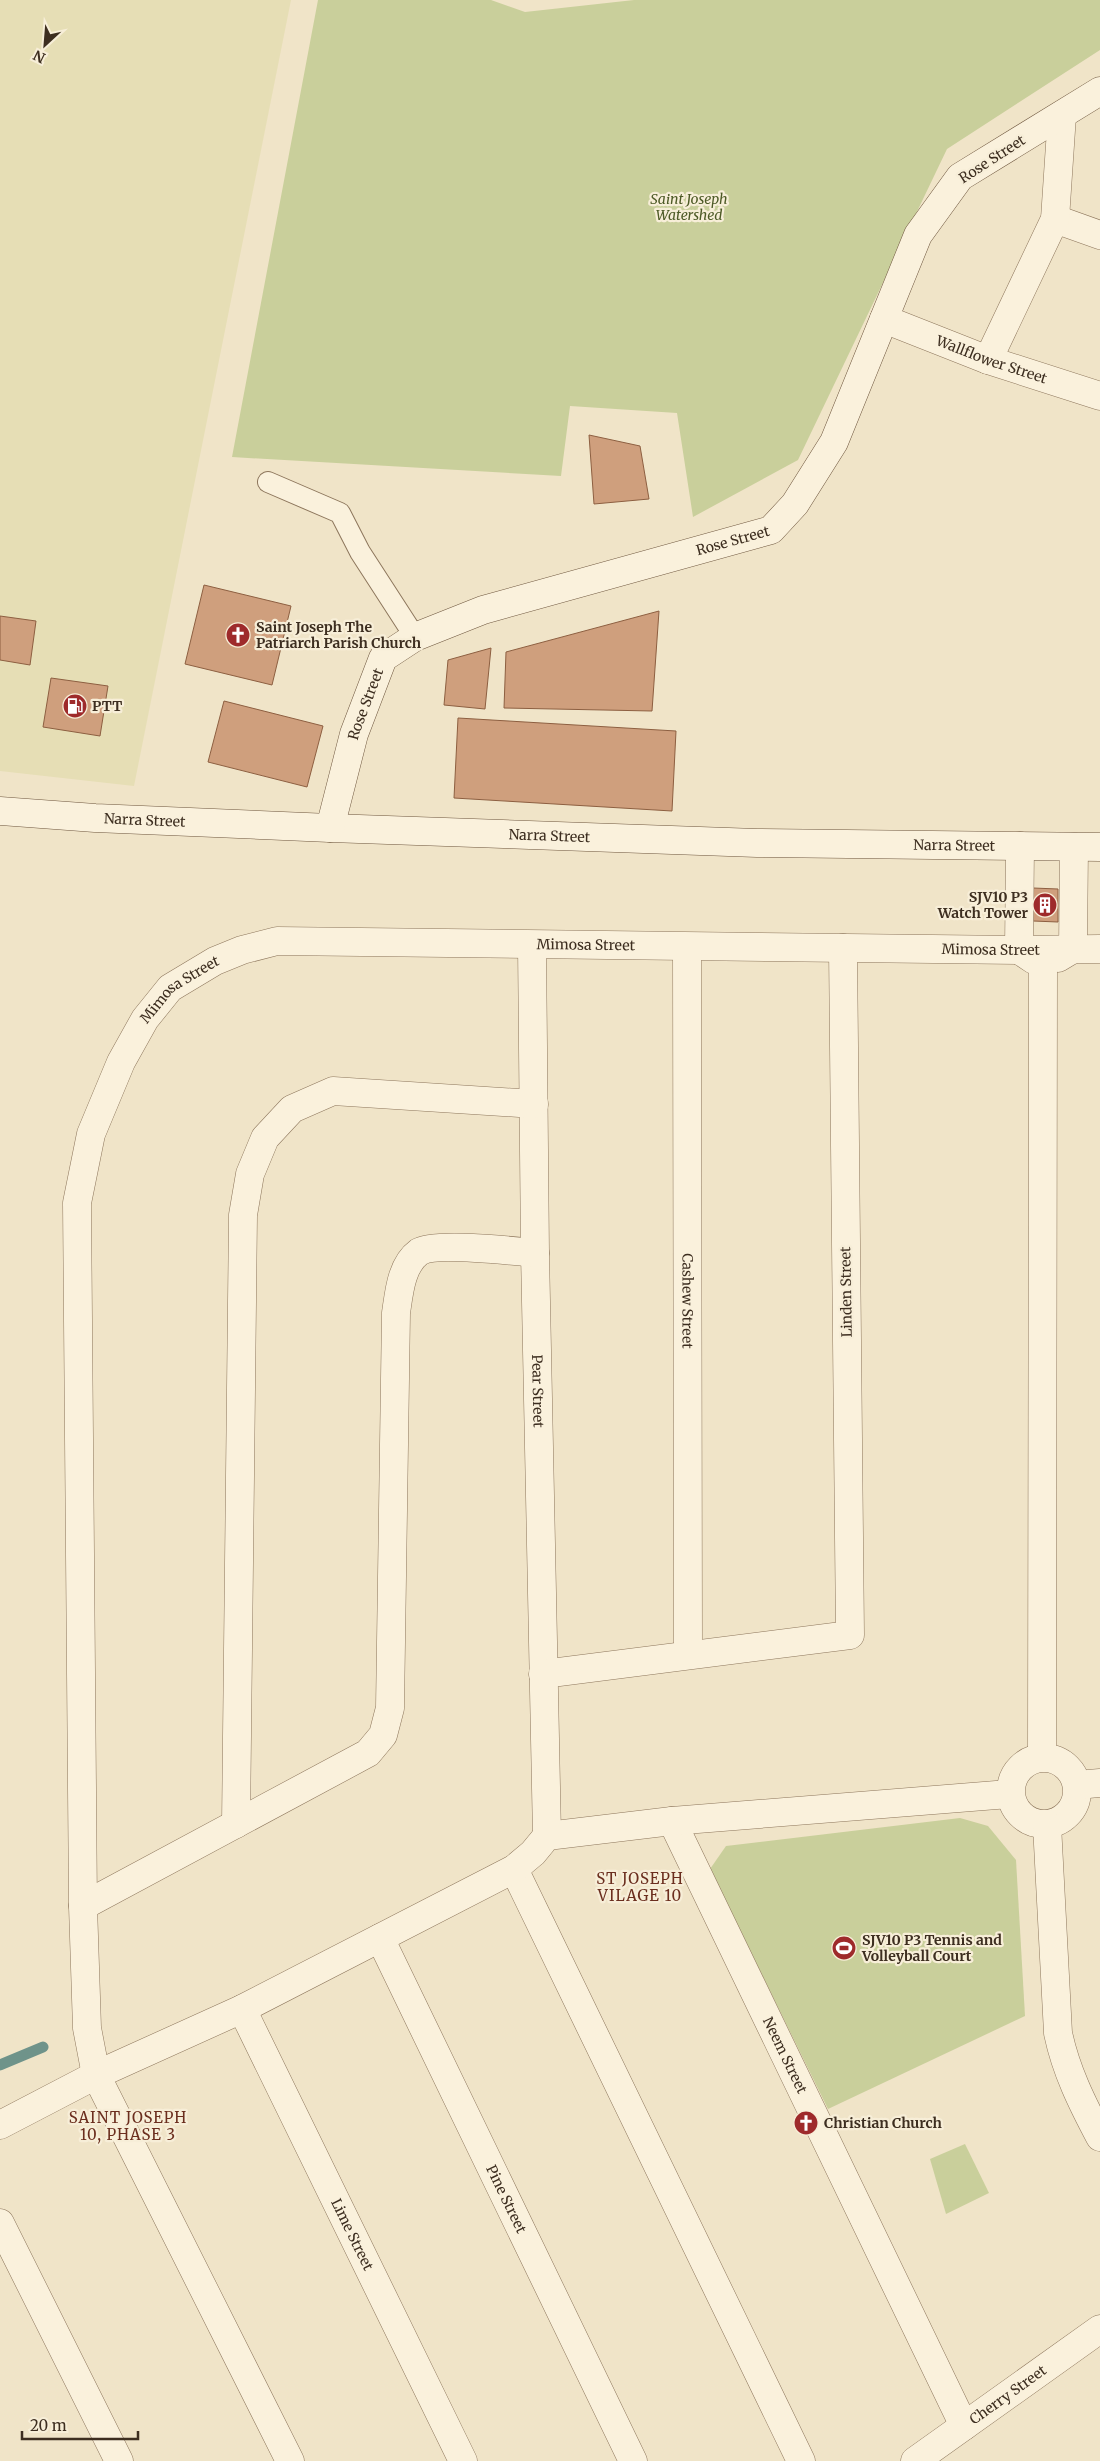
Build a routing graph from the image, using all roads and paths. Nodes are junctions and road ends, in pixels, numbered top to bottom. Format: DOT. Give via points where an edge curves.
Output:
graph roads {
  1 [pos="1100,91"];
  2 [pos="1062,115"];
  3 [pos="1055,220"];
  4 [pos="1100,235"];
  5 [pos="884,319"];
  6 [pos="988,360"];
  7 [pos="1100,396"];
  8 [pos="268,482"];
  9 [pos="416,637"];
  10 [pos="0,811"];
  11 [pos="330,828"];
  12 [pos="1020,846"];
  13 [pos="1087,847"];
  14 [pos="532,945"];
  15 [pos="688,947"];
  16 [pos="842,948"];
  17 [pos="1100,949"];
  18 [pos="1018,950"];
  19 [pos="1073,950"];
  20 [pos="1043,967"];
  21 [pos="534,1104"];
  22 [pos="535,1253"];
  23 [pos="688,1655"];
  24 [pos="543,1674"];
  25 [pos="1042,1757"];
  26 [pos="1088,1784"];
  27 [pos="1009,1794"];
  28 [pos="672,1821"];
  29 [pos="236,1824"];
  30 [pos="1047,1825"];
  31 [pos="547,1836"];
  32 [pos="514,1870"];
  33 [pos="83,1906"];
  34 [pos="380,1938"];
  35 [pos="242,2009"];
  36 [pos="96,2075"];
  37 [pos="0,2125"];
  38 [pos="1100,2137"];
  39 [pos="0,2223"];
  40 [pos="1100,2329"];
  41 [pos="964,2426"];
  42 [pos="119,2461"];
  43 [pos="290,2461"];
  44 [pos="463,2461"];
  45 [pos="632,2461"];
  46 [pos="801,2461"];
  47 [pos="915,2461"];
  1 -- 2 [label="street, Rose Street"];
  2 -- 3 [label="street"];
  2 -- 5 [label="street, Rose Street" via="960,177 918,236"];
  3 -- 4 [label="street"];
  3 -- 6 [label="street"];
  5 -- 6 [label="street, Wallflower Street"];
  5 -- 9 [label="street, Rose Street" via="834,442 795,504 771,530 483,610"];
  6 -- 7 [label="street, Wallflower Street"];
  8 -- 9 [label="lane" via="340,513 365,561"];
  9 -- 11 [label="street, Rose Street" via="383,658 354,734"];
  10 -- 11 [label="street, Narra Street"];
  11 -- 12 [label="street, Narra Street" via="747,842"];
  12 -- 13 [label="street, Narra Street"];
  12 -- 18 [label="street"];
  13 -- 19 [label="street"];
  14 -- 15 [label="street, Mimosa Street"];
  14 -- 21 [label="street, Pear Street"];
  14 -- 33 [label="street, Mimosa Street" via="277,941 242,950 215,961 170,988 145,1019 121,1062 91,1134 77,1203"];
  15 -- 16 [label="street, Mimosa Street"];
  15 -- 23 [label="street, Cashew Street"];
  16 -- 18 [label="street, Mimosa Street"];
  16 -- 23 [label="street, Linden Street" via="850,1635"];
  17 -- 19 [label="street, Mimosa Street"];
  18 -- 19 [label="street, Mimosa Street"];
  18 -- 20 [label="street"];
  19 -- 20 [label="street"];
  20 -- 25 [label="street"];
  21 -- 22 [label="street, Pear Street"];
  21 -- 29 [label="street" via="333,1091 292,1109 265,1138 250,1174 243,1214"];
  22 -- 24 [label="street, Pear Street"];
  22 -- 29 [label="street" via="444,1247 420,1252 408,1265 400,1284 396,1313 390,1708 382,1735 368,1753"];
  23 -- 24 [label="street"];
  24 -- 31 [label="street, Pear Street"];
  25 -- 26 [label="street" via="1058,1760"];
  25 -- 27 [label="street" via="1018,1768"];
  26 -- 30 [label="street" via="1067,1815"];
  27 -- 28 [label="street"];
  27 -- 30 [label="street" via="1022,1817 1034,1824"];
  28 -- 31 [label="street"];
  28 -- 41 [label="street, Neem Street"];
  29 -- 33 [label="street"];
  30 -- 38 [label="street" via="1058,2033 1072,2084"];
  31 -- 32 [label="street"];
  32 -- 34 [label="street"];
  32 -- 46 [label="street"];
  33 -- 36 [label="street, Mimosa Street" via="87,2028"];
  34 -- 35 [label="street"];
  34 -- 45 [label="street, Pine Street"];
  35 -- 36 [label="street"];
  35 -- 44 [label="street, Lime Street"];
  36 -- 37 [label="street"];
  36 -- 43 [label="street, Mimosa Street"];
  39 -- 42 [label="street"];
  40 -- 41 [label="street, Cherry Street"];
  41 -- 47 [label="street, Cherry Street"];
}
